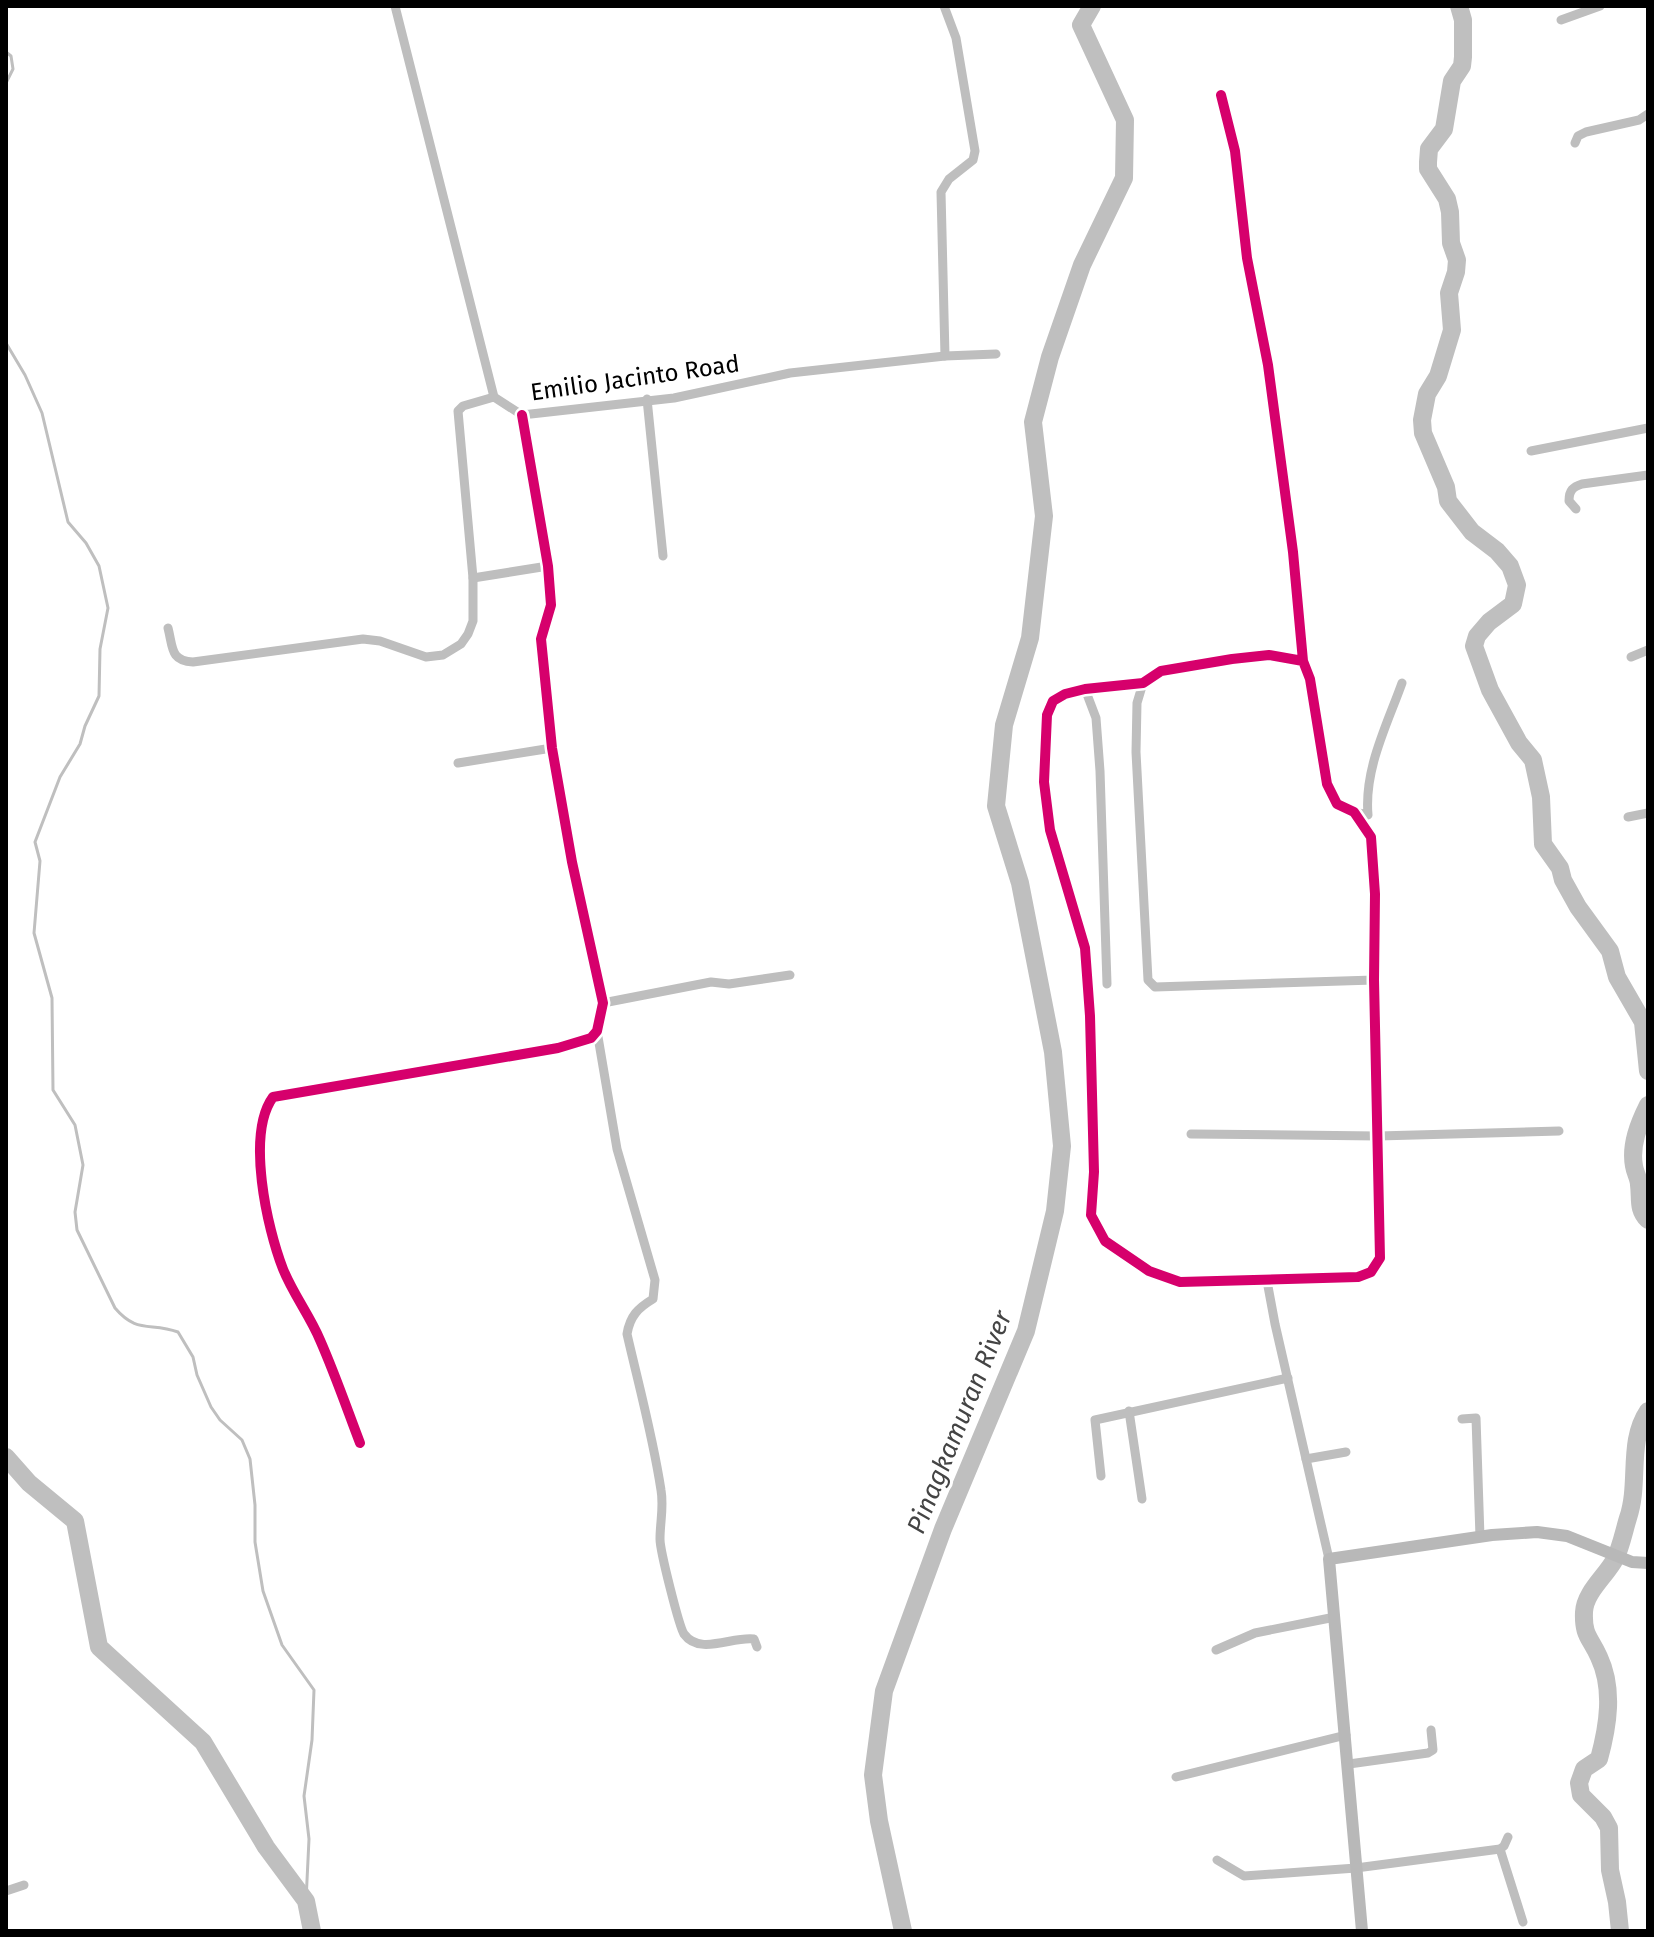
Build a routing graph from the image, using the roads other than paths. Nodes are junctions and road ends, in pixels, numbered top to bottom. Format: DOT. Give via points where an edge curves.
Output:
graph roads {
  1 [pos="395,6"];
  2 [pos="944,6"];
  3 [pos="1600,6"];
  4 [pos="1561,20"];
  5 [pos="1221,95"];
  6 [pos="1648,114"];
  7 [pos="1575,143"];
  8 [pos="996,354"];
  9 [pos="945,356"];
  10 [pos="494,397"];
  11 [pos="647,399"];
  12 [pos="522,415"];
  13 [pos="1648,428"];
  14 [pos="1531,451"];
  15 [pos="1648,475"];
  16 [pos="1576,509"];
  17 [pos="663,556"];
  18 [pos="548,566"];
  19 [pos="473,578"];
  20 [pos="168,628"];
  21 [pos="1648,650"];
  22 [pos="1631,657"];
  23 [pos="1303,661"];
  24 [pos="1143,683"];
  25 [pos="1402,683"];
  26 [pos="1085,689"];
  27 [pos="552,748"];
  28 [pos="458,763"];
  29 [pos="1354,812"];
  30 [pos="1648,813"];
  31 [pos="1628,817"];
  32 [pos="790,975"];
  33 [pos="1374,980"];
  34 [pos="1107,984"];
  35 [pos="603,1003"];
  36 [pos="597,1031"];
  37 [pos="1559,1131"];
  38 [pos="1191,1134"];
  39 [pos="1378,1136"];
  40 [pos="1267,1281"];
  41 [pos="1288,1378"];
  42 [pos="1129,1411"];
  43 [pos="1462,1419"];
  44 [pos="360,1443"];
  45 [pos="1346,1452"];
  46 [pos="1306,1459"];
  47 [pos="1101,1476"];
  48 [pos="1142,1499"];
  49 [pos="1480,1537"];
  50 [pos="1329,1559"];
  51 [pos="1648,1563"];
  52 [pos="1335,1617"];
  53 [pos="757,1647"];
  54 [pos="1216,1650"];
  55 [pos="1431,1730"];
  56 [pos="1346,1735"];
  57 [pos="1349,1764"];
  58 [pos="1176,1777"];
  59 [pos="1508,1837"];
  60 [pos="1500,1849"];
  61 [pos="1217,1860"];
  62 [pos="1356,1868"];
  63 [pos="24,1885"];
  64 [pos="6,1891"];
  65 [pos="1523,1922"];
  66 [pos="1362,1931"];
  1 -- 10 [label="street"];
  2 -- 9 [label="street" via="956,38 975,151 973,160 941,192"];
  3 -- 4 [label="street"];
  5 -- 23 [label="street" via="1235,151 1247,258 1268,365"];
  6 -- 7 [label="street" via="1586,132"];
  8 -- 9 [label="street, Emilio Jacinto Road"];
  9 -- 11 [label="street, Emilio Jacinto Road" via="790,373"];
  10 -- 12 [label="street, Emilio Jacinto Road"];
  10 -- 19 [label="street" via="458,411"];
  11 -- 12 [label="street, Emilio Jacinto Road"];
  11 -- 17 [label="street"];
  12 -- 18 [label="street"];
  13 -- 14 [label="street"];
  15 -- 16 [label="street" via="1573,487 1569,501"];
  18 -- 19 [label="street"];
  18 -- 27 [label="street" via="551,605 541,639"];
  19 -- 20 [label="street" via="468,634 443,655 426,657 363,639 181,662"];
  21 -- 22 [label="street"];
  23 -- 24 [label="street" via="1269,655 1232,659 1161,671"];
  23 -- 29 [label="street" via="1327,784 1337,804"];
  24 -- 26 [label="street"];
  24 -- 33 [label="street" via="1136,752 1148,980 1155,987"];
  25 -- 29 [label="street" via="1372,768 1368,815"];
  26 -- 34 [label="street" via="1096,718 1100,771"];
  26 -- 40 [label="street" via="1053,701 1047,715 1044,782 1050,830 1085,948 1091,1215 1105,1241 1149,1271 1180,1282"];
  27 -- 28 [label="street"];
  27 -- 35 [label="street"];
  29 -- 33 [label="street" via="1371,837"];
  30 -- 31 [label="street"];
  32 -- 35 [label="street" via="711,982"];
  33 -- 39 [label="street"];
  35 -- 36 [label="street"];
  36 -- 44 [label="street" via="591,1038 558,1048 273,1097 265,1108 259,1133 266,1208 283,1270 319,1338"];
  36 -- 53 [label="street" via="617,1149 655,1280 653,1299 629,1320 627,1334 657,1464 664,1564 684,1634 705,1645 743,1637 754,1639"];
  37 -- 39 [label="street"];
  38 -- 39 [label="street"];
  39 -- 40 [label="street" via="1380,1258 1371,1272"];
  40 -- 41 [label="street"];
  41 -- 42 [label="street"];
  41 -- 46 [label="street"];
  42 -- 47 [label="street" via="1093,1423"];
  42 -- 48 [label="street"];
  43 -- 49 [label="street" via="1476,1418"];
  45 -- 46 [label="street"];
  46 -- 50 [label="street"];
  49 -- 50 [label="street"];
  49 -- 51 [label="street" via="1537,1532 1567,1536 1632,1562"];
  50 -- 52 [label="street"];
  52 -- 54 [label="street" via="1255,1633"];
  52 -- 56 [label="street"];
  55 -- 57 [label="street" via="1433,1750 1428,1753"];
  56 -- 57 [label="street"];
  56 -- 58 [label="street"];
  57 -- 62 [label="street"];
  59 -- 60 [label="street"];
  60 -- 62 [label="street"];
  60 -- 65 [label="street"];
  61 -- 62 [label="street" via="1244,1876"];
  62 -- 66 [label="street"];
  63 -- 64 [label="street"];
}
